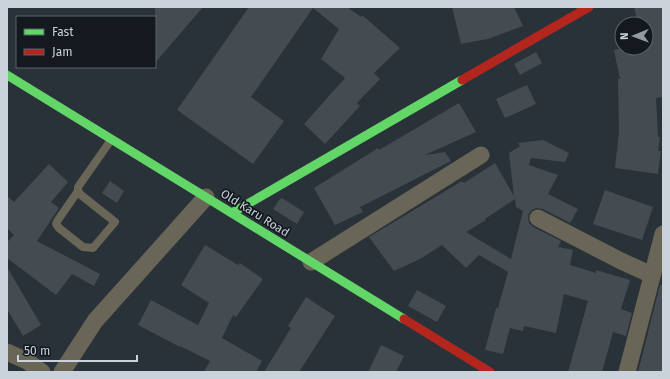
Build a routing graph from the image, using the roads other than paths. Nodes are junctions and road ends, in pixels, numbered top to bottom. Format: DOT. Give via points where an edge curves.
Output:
graph roads {
  1 [pos="589,7"];
  2 [pos="7,75"];
  3 [pos="111,140"];
  4 [pos="481,155"];
  5 [pos="78,191"];
  6 [pos="206,197"];
  7 [pos="232,213"];
  8 [pos="538,218"];
  9 [pos="663,234"];
  10 [pos="311,262"];
  11 [pos="652,275"];
  12 [pos="7,352"];
  13 [pos="42,372"];
  14 [pos="62,372"];
  15 [pos="490,372"];
  16 [pos="627,372"];
  1 -- 7 [label="main road"];
  2 -- 3 [label="main road, Old Karu Road"];
  3 -- 5 [label="lane" via="78,187"];
  3 -- 6 [label="main road, Old Karu Road"];
  4 -- 10 [label="street"];
  5 -- 5 [label="lane" via="56,224 83,248 93,248 115,222"];
  6 -- 7 [label="main road, Old Karu Road"];
  6 -- 14 [label="street" via="96,322"];
  7 -- 10 [label="main road, Old Karu Road"];
  8 -- 11 [label="street"];
  9 -- 11 [label="street"];
  10 -- 15 [label="main road, Old Karu Road"];
  11 -- 16 [label="street"];
  12 -- 13 [label="street"];
}
